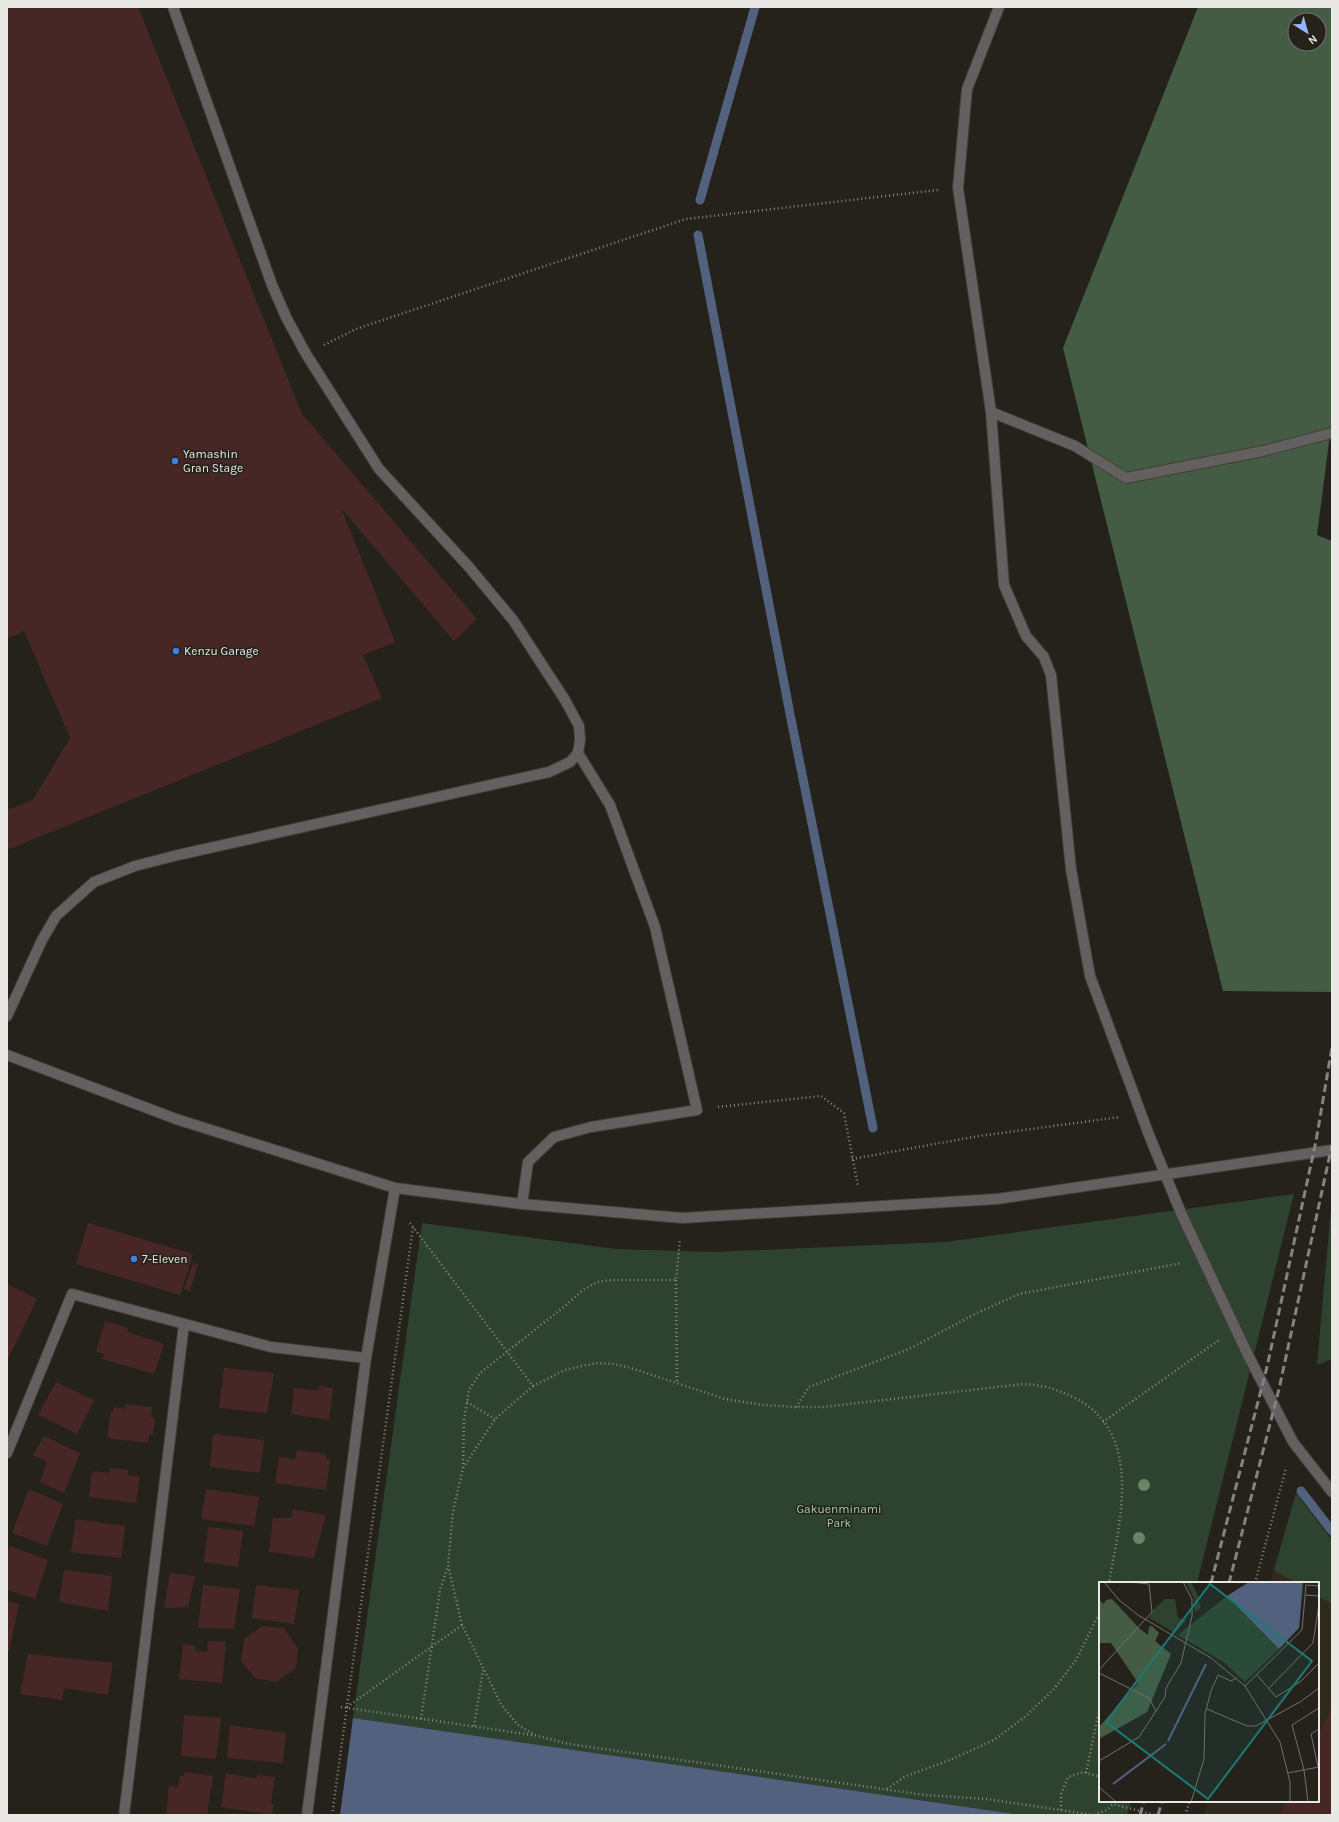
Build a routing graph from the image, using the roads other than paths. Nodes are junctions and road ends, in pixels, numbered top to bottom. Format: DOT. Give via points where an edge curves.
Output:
graph roads {
  1 [pos="173,7"];
  2 [pos="999,7"];
  3 [pos="991,412"];
  4 [pos="1332,433"];
  5 [pos="578,753"];
  6 [pos="7,1016"];
  7 [pos="7,1055"];
  8 [pos="1332,1150"];
  9 [pos="1165,1174"];
  10 [pos="396,1188"];
  11 [pos="522,1204"];
  12 [pos="184,1324"];
  13 [pos="366,1358"];
  14 [pos="7,1453"];
  15 [pos="1332,1492"];
  16 [pos="124,1815"];
  17 [pos="307,1815"];
  1 -- 5 [label="street" via="272,285 306,354 379,469 470,567 513,620 579,726"];
  2 -- 3 [label="street" via="967,88 958,188"];
  3 -- 4 [label="street" via="1076,446 1126,478 1263,451"];
  3 -- 9 [label="street" via="1004,585 1026,636 1044,657 1051,675 1071,869 1090,976"];
  5 -- 6 [label="street" via="570,762 549,772 178,855 136,866 94,882 56,916 42,940"];
  5 -- 11 [label="street" via="610,805 655,927 698,1110 591,1127 554,1137 528,1162"];
  7 -- 10 [label="street" via="176,1119"];
  8 -- 9 [label="street"];
  9 -- 11 [label="street" via="997,1199 682,1218"];
  9 -- 15 [label="street" via="1202,1259 1293,1442"];
  10 -- 11 [label="street"];
  10 -- 13 [label="street"];
  12 -- 13 [label="street" via="271,1347"];
  12 -- 14 [label="street" via="72,1294"];
  12 -- 16 [label="street"];
  13 -- 17 [label="street"];
}
